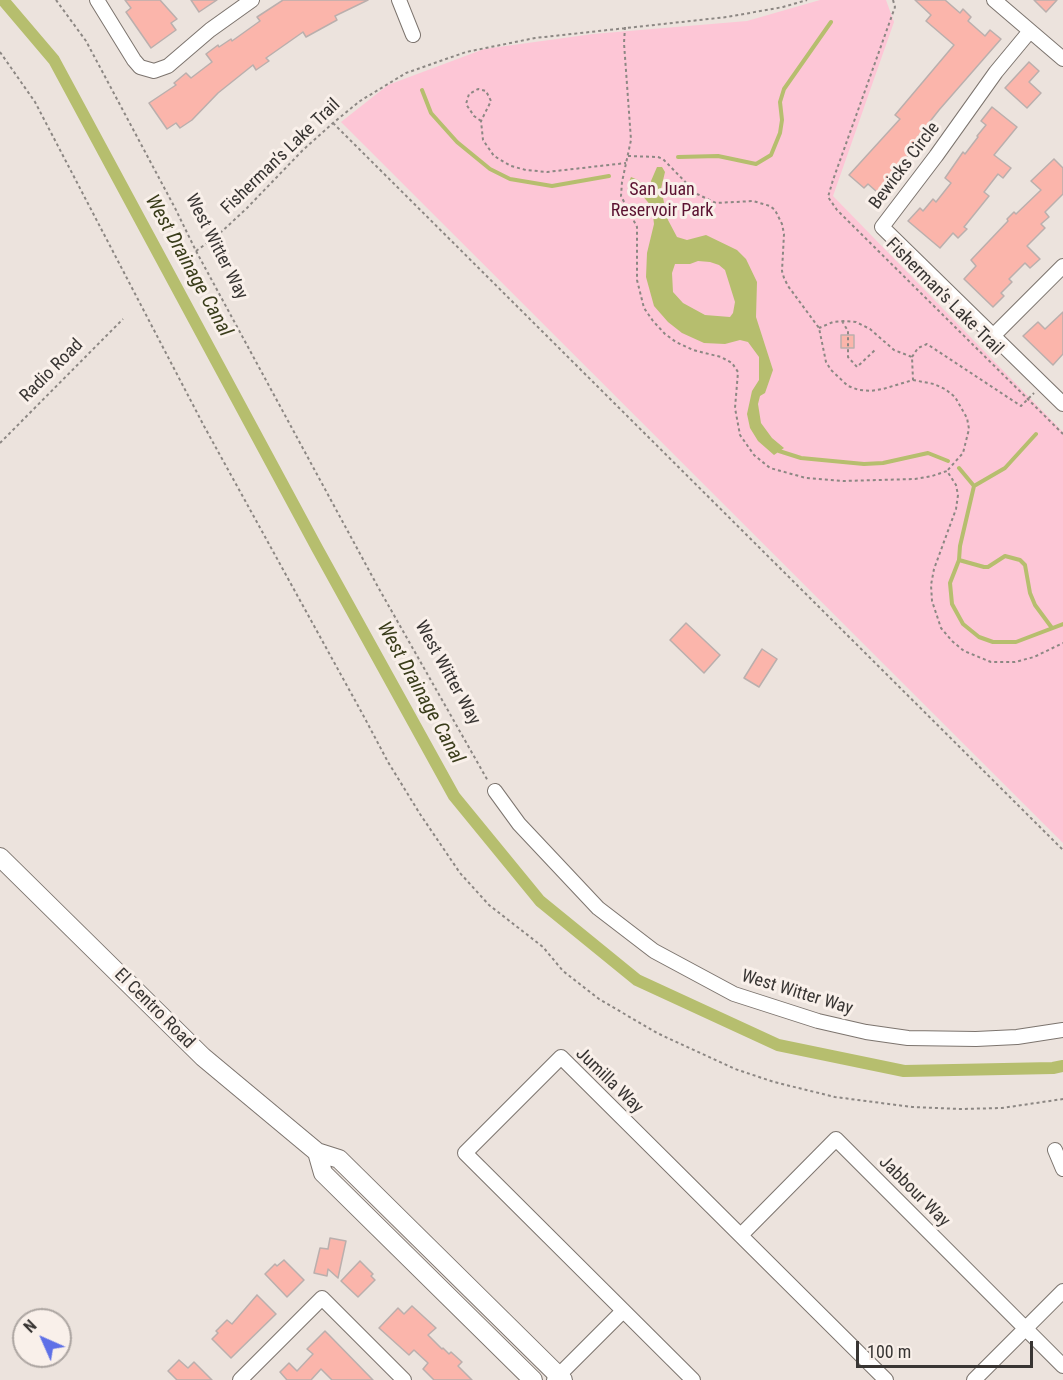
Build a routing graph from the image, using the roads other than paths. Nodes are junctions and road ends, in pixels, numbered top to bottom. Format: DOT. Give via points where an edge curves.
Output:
graph roads {
  1 [pos="97,0"];
  2 [pos="252,0"];
  3 [pos="399,0"];
  4 [pos="994,0"];
  5 [pos="1030,31"];
  6 [pos="413,35"];
  7 [pos="1063,59"];
  8 [pos="1063,266"];
  9 [pos="994,335"];
  10 [pos="1063,404"];
  11 [pos="495,791"];
  12 [pos="0,857"];
  13 [pos="1063,1030"];
  14 [pos="1055,1150"];
  15 [pos="317,1152"];
  16 [pos="1063,1170"];
  17 [pos="741,1235"];
  18 [pos="1063,1291"];
  19 [pos="622,1311"];
  20 [pos="1025,1328"];
  21 [pos="1063,1366"];
  22 [pos="559,1379"];
  23 [pos="240,1380"];
  24 [pos="404,1380"];
  25 [pos="533,1380"];
  26 [pos="693,1380"];
  27 [pos="886,1380"];
  28 [pos="974,1380"];
  1 -- 2 [label="street" via="134,60 140,67 154,71 168,66"];
  3 -- 6 [label="street"];
  4 -- 5 [label="street"];
  5 -- 7 [label="street"];
  5 -- 9 [label="street, Bewicks Circle" via="882,227"];
  8 -- 9 [label="street"];
  9 -- 10 [label="street"];
  11 -- 13 [label="street, West Witter Way" via="519,824 598,908 654,951 734,994 818,1021 908,1038 976,1039"];
  12 -- 15 [label="main road, El Centro Road" via="203,1057"];
  14 -- 16 [label="street"];
  15 -- 22 [label="main road, El Centro Road" via="339,1159"];
  15 -- 25 [label="main road, El Centro Road" via="323,1173"];
  17 -- 19 [label="street, Jumilla Way" via="561,1057 465,1153"];
  17 -- 20 [label="street, Jabbour Way" via="836,1139"];
  17 -- 27 [label="street, Jumilla Way"];
  18 -- 20 [label="street"];
  19 -- 22 [label="street"];
  19 -- 26 [label="street"];
  20 -- 21 [label="street, Jabbour Way"];
  20 -- 28 [label="street"];
  23 -- 24 [label="street" via="322,1298"];
}
